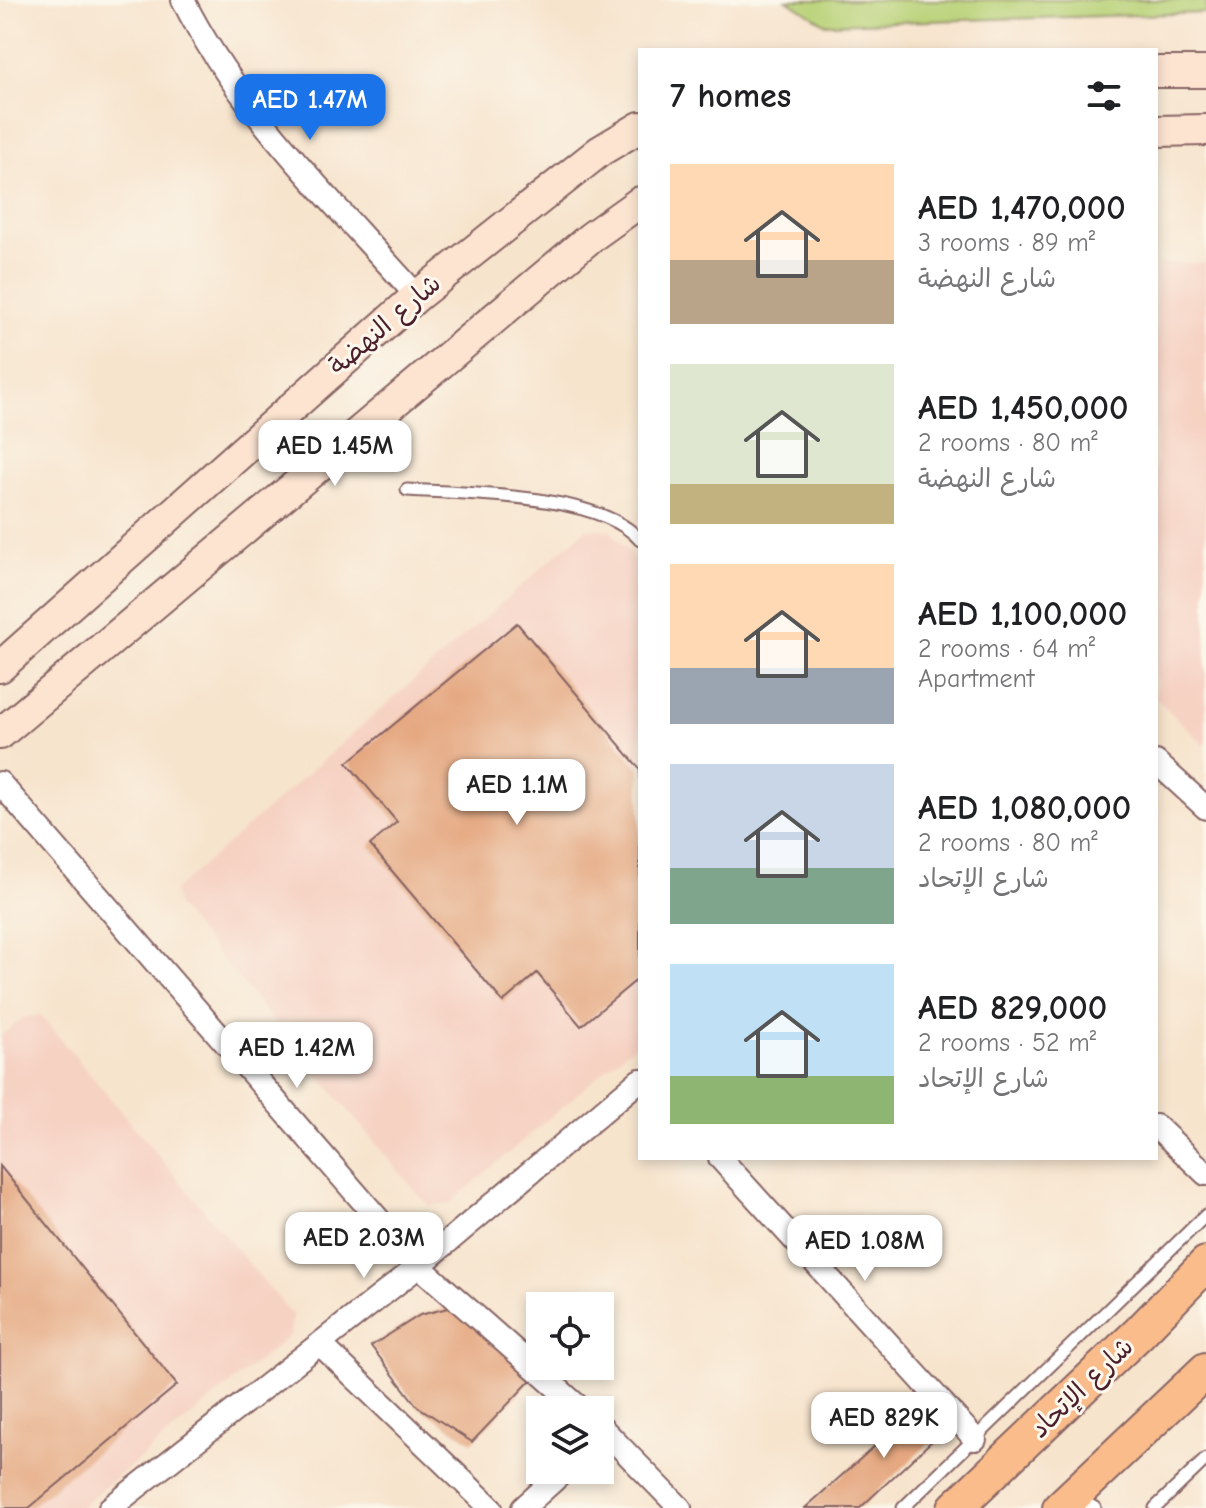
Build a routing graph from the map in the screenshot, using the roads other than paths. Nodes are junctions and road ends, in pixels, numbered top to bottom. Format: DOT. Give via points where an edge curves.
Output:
graph roads {
  1 [pos="183,0"];
  2 [pos="1158,72"];
  3 [pos="1206,72"];
  4 [pos="638,128"];
  5 [pos="1206,130"];
  6 [pos="1158,131"];
  7 [pos="638,203"];
  8 [pos="417,296"];
  9 [pos="407,490"];
  10 [pos="638,539"];
  11 [pos="0,667"];
  12 [pos="0,734"];
  13 [pos="1158,764"];
  14 [pos="0,783"];
  15 [pos="1206,808"];
  16 [pos="638,1082"];
  17 [pos="1158,1128"];
  18 [pos="722,1160"];
  19 [pos="1206,1174"];
  20 [pos="1206,1215"];
  21 [pos="1206,1264"];
  22 [pos="419,1266"];
  23 [pos="320,1344"];
  24 [pos="1206,1370"];
  25 [pos="566,1396"];
  26 [pos="975,1439"];
  27 [pos="614,1444"];
  28 [pos="1206,1459"];
  29 [pos="550,1484"];
  30 [pos="1076,1504"];
  31 [pos="110,1508"];
  32 [pos="491,1508"];
  33 [pos="523,1508"];
  34 [pos="680,1508"];
  35 [pos="903,1508"];
  36 [pos="955,1508"];
  37 [pos="1155,1508"];
  1 -- 8 [label="street" via="200,34 276,138"];
  2 -- 3 [label="main road"];
  4 -- 8 [label="main road, شارع النهضة" via="600,151"];
  5 -- 6 [label="main road"];
  7 -- 12 [label="main road" via="591,237"];
  8 -- 11 [label="main road, شارع النهضة"];
  9 -- 10 [label="lane" via="580,508"];
  13 -- 15 [label="street"];
  14 -- 22 [label="street"];
  16 -- 22 [label="street"];
  17 -- 19 [label="street"];
  18 -- 26 [label="street"];
  20 -- 26 [label="lane"];
  21 -- 36 [label="main road, شارع الإتحاد"];
  22 -- 23 [label="street"];
  22 -- 25 [label="street"];
  23 -- 31 [label="street"];
  23 -- 32 [label="street"];
  24 -- 30 [label="main road"];
  26 -- 35 [label="lane"];
  27 -- 34 [label="street"];
  28 -- 37 [label="lane"];
  29 -- 33 [label="street"];
}
